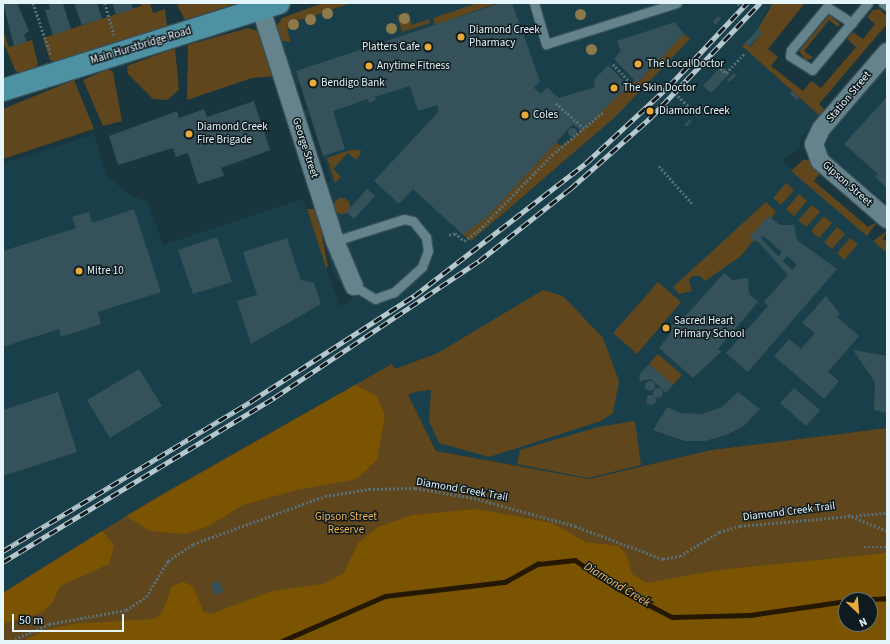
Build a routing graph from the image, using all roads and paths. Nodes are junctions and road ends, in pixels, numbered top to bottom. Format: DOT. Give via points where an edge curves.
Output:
graph roads {
  1 [pos="33,3"];
  2 [pos="105,3"];
  3 [pos="534,3"];
  4 [pos="677,3"];
  5 [pos="868,3"];
  6 [pos="883,3"];
  7 [pos="270,6"];
  8 [pos="887,6"];
  9 [pos="852,22"];
  10 [pos="114,35"];
  11 [pos="887,52"];
  12 [pos="744,54"];
  13 [pos="51,55"];
  14 [pos="712,60"];
  15 [pos="613,64"];
  16 [pos="630,82"];
  17 [pos="3,90"];
  18 [pos="678,96"];
  19 [pos="556,103"];
  20 [pos="603,112"];
  21 [pos="698,116"];
  22 [pos="585,130"];
  23 [pos="814,144"];
  24 [pos="659,166"];
  25 [pos="692,203"];
  26 [pos="887,219"];
  27 [pos="449,235"];
  28 [pos="335,241"];
  29 [pos="354,286"];
  30 [pos="887,513"];
  31 [pos="844,514"];
  32 [pos="887,531"];
  33 [pos="887,546"];
  34 [pos="864,547"];
  35 [pos="11,641"];
  1 -- 13 [label="path"];
  2 -- 10 [label="path"];
  3 -- 4 [label="lane" via="546,44"];
  5 -- 9 [label="lane"];
  6 -- 8 [label="lane"];
  7 -- 17 [label="main road, Main Hurstbridge Road"];
  7 -- 28 [label="street, George Street"];
  9 -- 9 [label="lane" via="812,70 790,56 791,50 827,6"];
  11 -- 23 [label="street, Station Street" via="821,129"];
  12 -- 14 [label="path" via="726,73"];
  15 -- 16 [label="path"];
  18 -- 21 [label="path"];
  19 -- 22 [label="path"];
  20 -- 22 [label="path"];
  22 -- 27 [label="path" via="552,155 504,207 464,241 455,232"];
  23 -- 26 [label="street, Gipson Street" via="820,161"];
  24 -- 25 [label="path"];
  28 -- 29 [label="street, George Street"];
  28 -- 29 [label="lane" via="404,219 413,221 426,237 428,251 422,267 394,292 375,298"];
  30 -- 31 [label="path, Diamond Creek Trail"];
  31 -- 32 [label="path"];
  31 -- 35 [label="path, Diamond Creek Trail" via="740,526 719,532 680,556 663,559 575,526 481,499 414,488 369,489 325,496 193,544 168,561 146,597 126,610 49,624"];
  33 -- 34 [label="path"];
}
